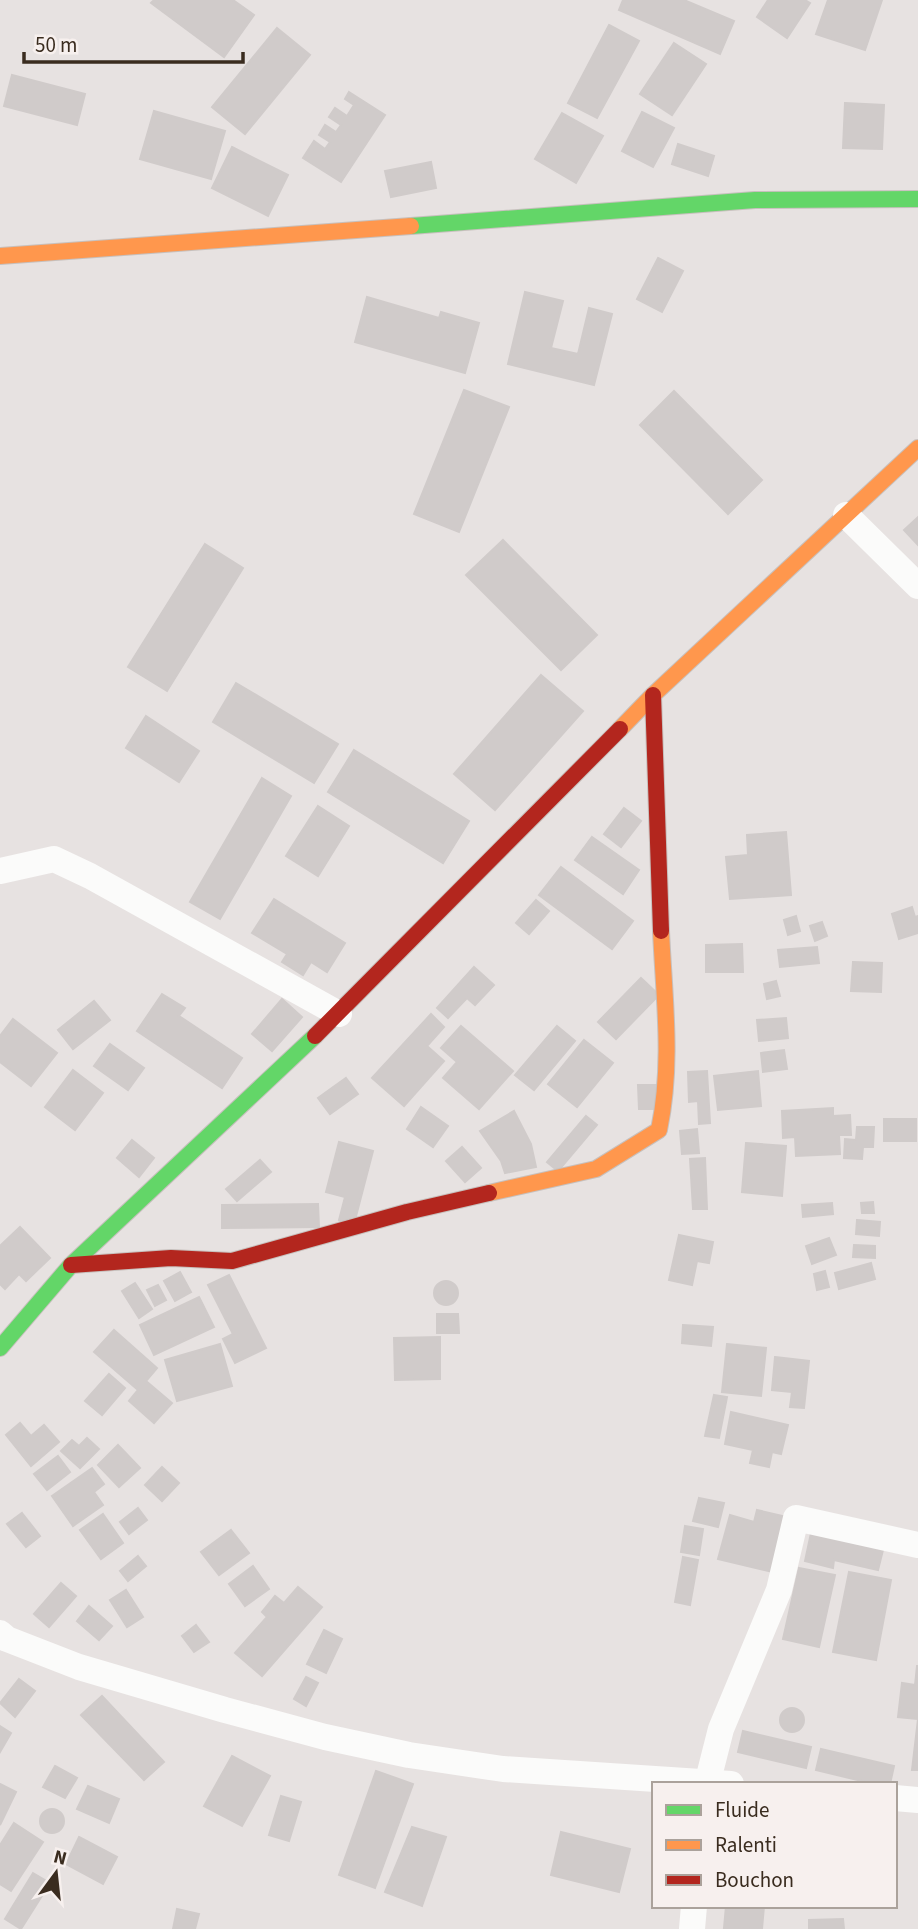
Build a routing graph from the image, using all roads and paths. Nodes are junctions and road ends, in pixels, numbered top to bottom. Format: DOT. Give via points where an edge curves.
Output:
graph roads {
  1 [pos="918,200"];
  2 [pos="0,256"];
  3 [pos="918,448"];
  4 [pos="846,514"];
  5 [pos="918,586"];
  6 [pos="653,695"];
  7 [pos="0,871"];
  8 [pos="339,1014"];
  9 [pos="71,1265"];
  10 [pos="0,1348"];
  11 [pos="918,1545"];
  12 [pos="0,1633"];
  13 [pos="700,1782"];
  14 [pos="715,1782"];
  15 [pos="897,1798"];
  16 [pos="918,1800"];
  17 [pos="694,1908"];
  18 [pos="692,1929"];
  1 -- 2 [label="street" via="755,200"];
  3 -- 4 [label="street"];
  4 -- 5 [label="street"];
  4 -- 6 [label="street"];
  6 -- 8 [label="street"];
  6 -- 9 [label="street" via="670,1065 659,1130 596,1169 407,1212 232,1261 171,1258"];
  7 -- 8 [label="street" via="54,859"];
  8 -- 9 [label="street"];
  9 -- 10 [label="street"];
  11 -- 14 [label="street" via="796,1518 779,1590 721,1729"];
  12 -- 13 [label="street" via="79,1667 337,1740 503,1769"];
  15 -- 16 [label="street"];
  17 -- 18 [label="street"];
}
